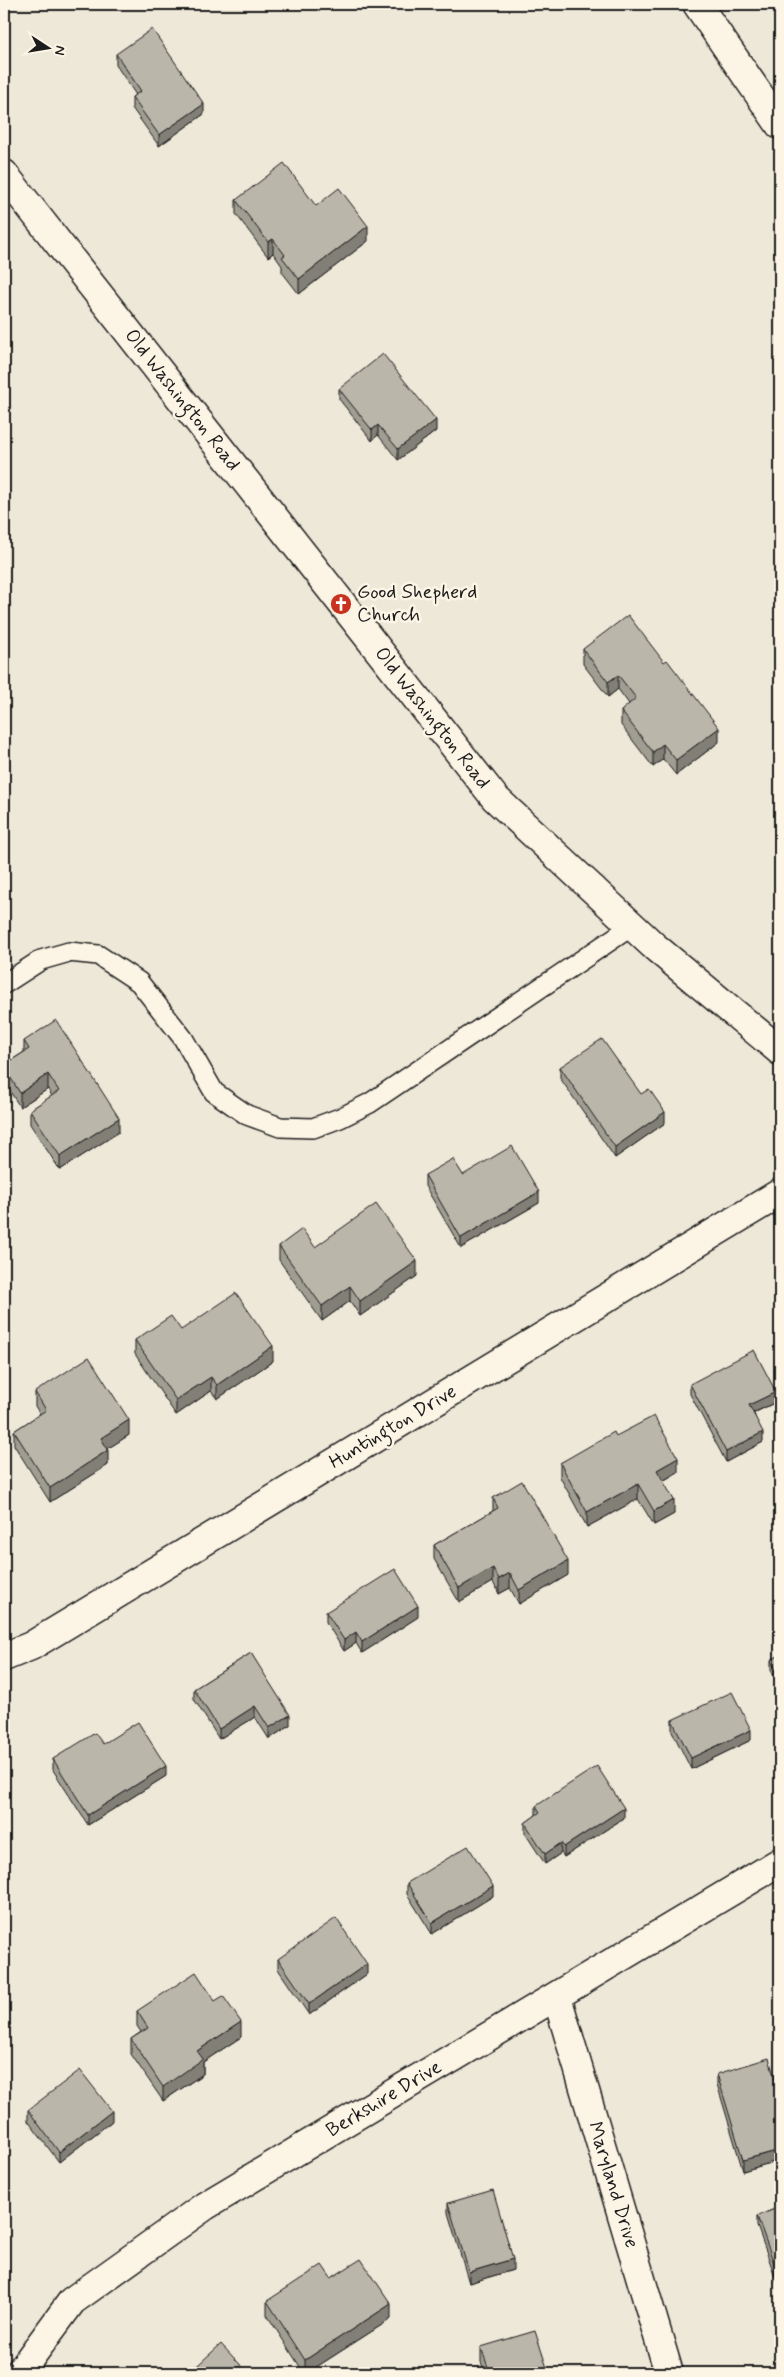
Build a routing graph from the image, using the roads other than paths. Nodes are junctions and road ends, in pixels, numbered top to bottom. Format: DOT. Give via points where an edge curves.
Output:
graph roads {
  1 [pos="697,4"];
  2 [pos="780,125"];
  3 [pos="4,174"];
  4 [pos="632,926"];
  5 [pos="4,984"];
  6 [pos="780,1051"];
  7 [pos="780,1193"];
  8 [pos="4,1657"];
  9 [pos="780,1862"];
  10 [pos="557,1996"];
  11 [pos="19,2373"];
  12 [pos="669,2373"];
  1 -- 2 [label="street"];
  3 -- 4 [label="street, Old Washington Road" via="495,798"];
  4 -- 5 [label="lane" via="370,1103 313,1128 280,1127 247,1115 214,1092 183,1038 139,982 98,955 68,952 41,960"];
  4 -- 6 [label="street, Old Washington Road"];
  7 -- 8 [label="street, Huntington Drive" via="31,1646"];
  9 -- 10 [label="street, Berkshire Drive"];
  10 -- 11 [label="street, Berkshire Drive" via="204,2206 72,2301"];
  10 -- 12 [label="street, Maryland Drive"];
}
